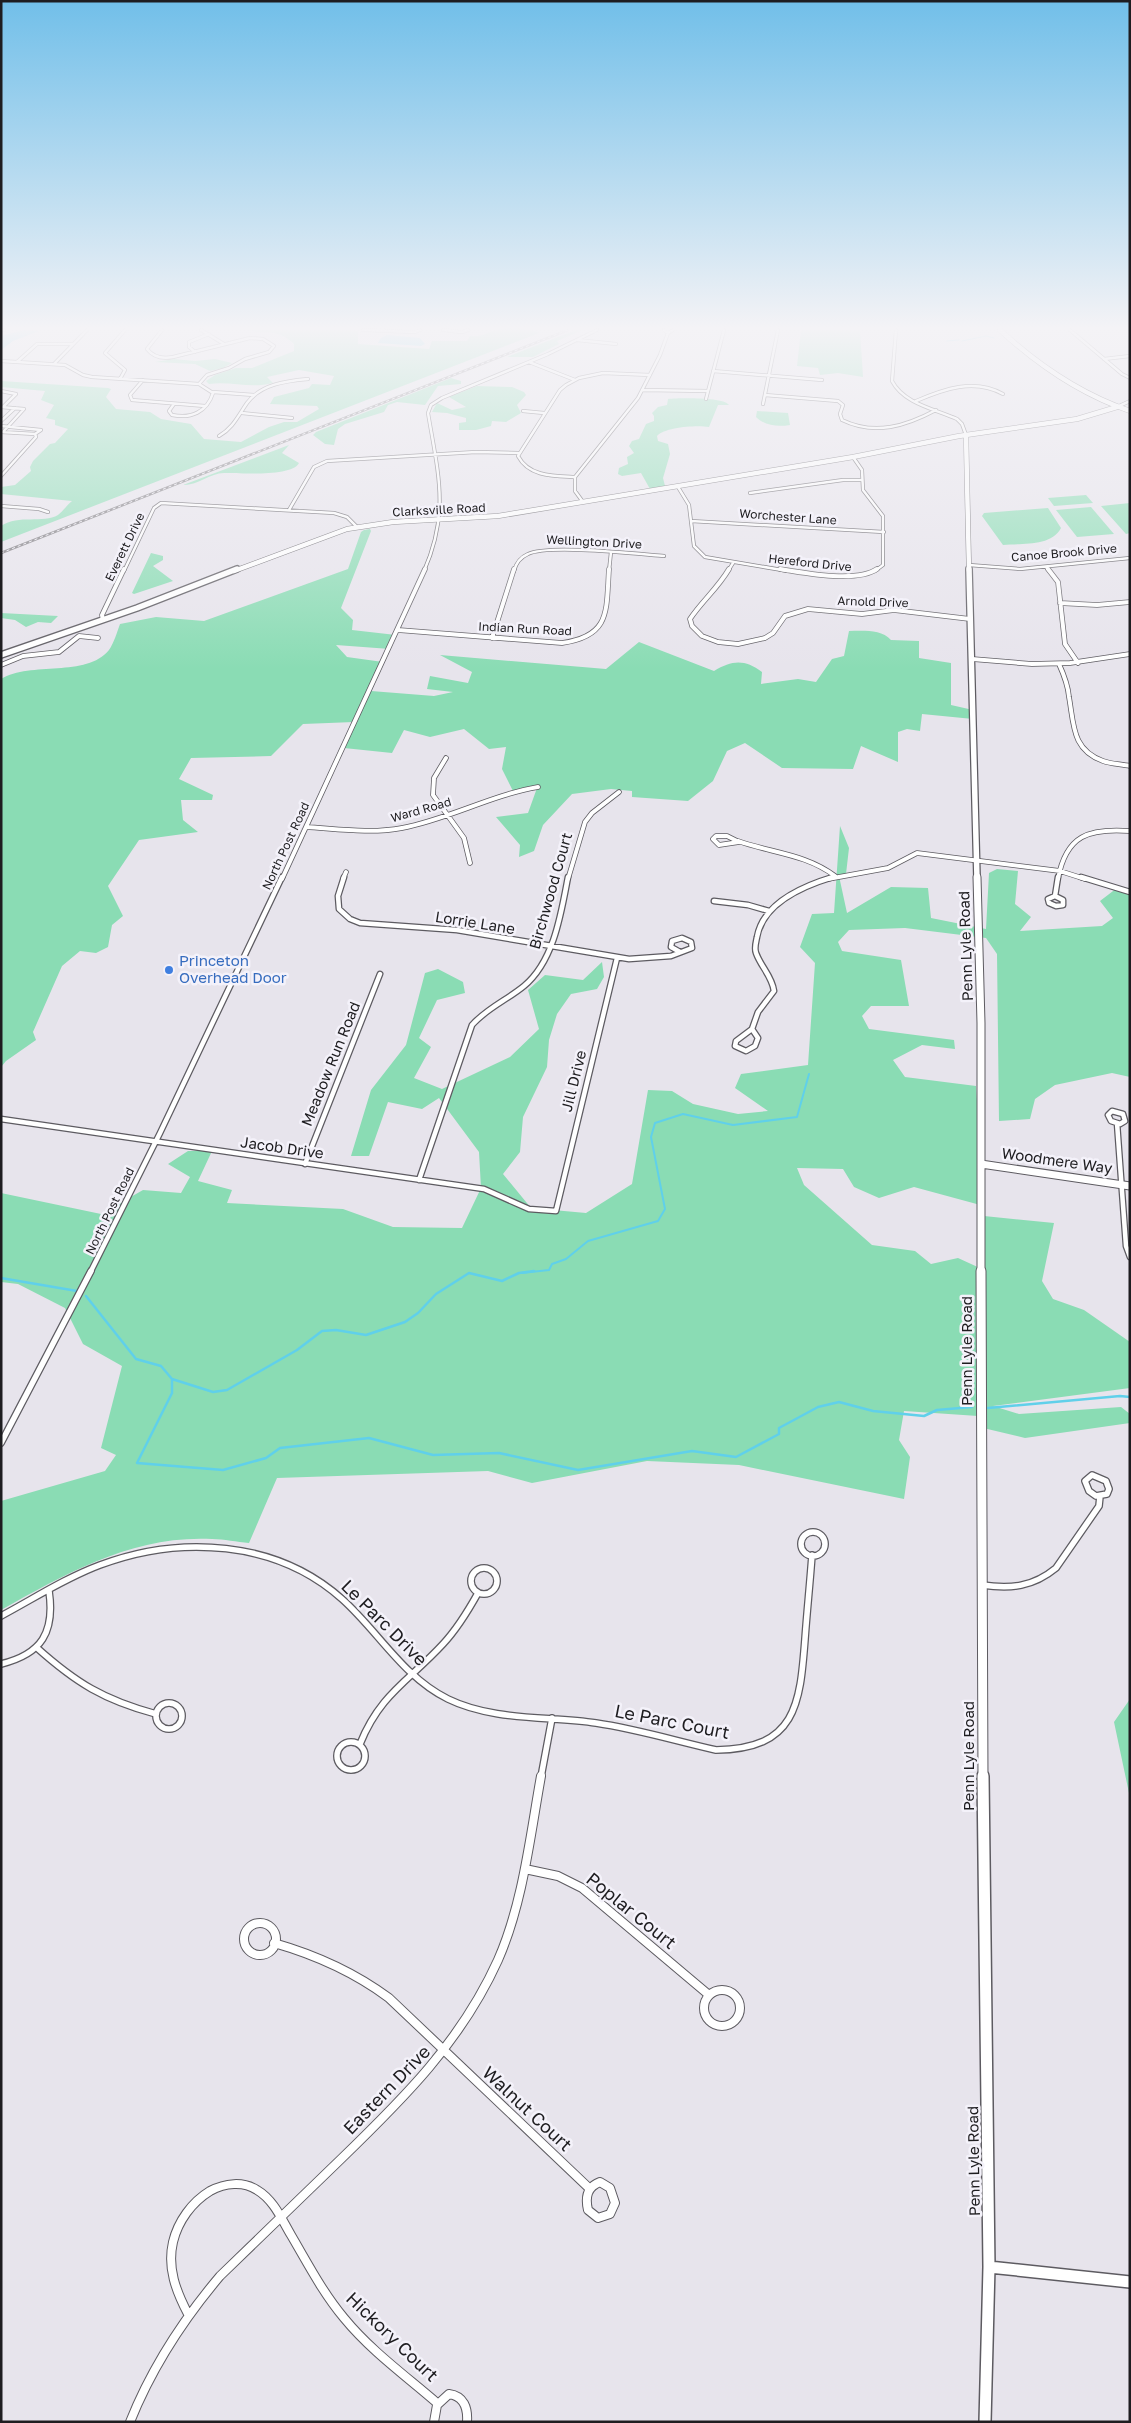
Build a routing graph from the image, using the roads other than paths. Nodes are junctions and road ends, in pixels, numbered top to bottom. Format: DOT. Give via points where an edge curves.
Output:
graph roads {
  1 [pos="31,443"];
  2 [pos="433,443"];
  3 [pos="524,443"];
  4 [pos="603,443"];
  5 [pos="926,443"];
  6 [pos="966,443"];
  7 [pos="518,453"];
  8 [pos="435,454"];
  9 [pos="853,458"];
  10 [pos="2,475"];
  11 [pos="575,477"];
  12 [pos="862,480"];
  13 [pos="678,487"];
  14 [pos="750,493"];
  15 [pos="583,502"];
  16 [pos="1,506"];
  17 [pos="289,510"];
  18 [pos="48,512"];
  19 [pos="440,520"];
  20 [pos="691,521"];
  21 [pos="357,527"];
  22 [pos="884,532"];
  23 [pos="611,552"];
  24 [pos="664,556"];
  25 [pos="1130,558"];
  26 [pos="733,563"];
  27 [pos="969,565"];
  28 [pos="1046,566"];
  29 [pos="1060,602"];
  30 [pos="1130,602"];
  31 [pos="970,619"];
  32 [pos="103,620"];
  33 [pos="398,630"];
  34 [pos="98,638"];
  35 [pos="492,638"];
  36 [pos="1130,654"];
  37 [pos="1,655"];
  38 [pos="972,659"];
  39 [pos="1078,663"];
  40 [pos="1059,664"];
  41 [pos="1,665"];
  42 [pos="446,758"];
  43 [pos="1130,766"];
  44 [pos="538,787"];
  45 [pos="619,792"];
  46 [pos="446,814"];
  47 [pos="306,827"];
  48 [pos="1130,831"];
  49 [pos="738,840"];
  50 [pos="977,861"];
  51 [pos="470,863"];
  52 [pos="1060,871"];
  53 [pos="346,872"];
  54 [pos="835,876"];
  55 [pos="1130,892"];
  56 [pos="1056,896"];
  57 [pos="714,901"];
  58 [pos="769,912"];
  59 [pos="551,946"];
  60 [pos="680,952"];
  61 [pos="617,958"];
  62 [pos="380,974"];
  63 [pos="752,1029"];
  64 [pos="1,1119"];
  65 [pos="1117,1124"];
  66 [pos="155,1143"];
  67 [pos="305,1164"];
  68 [pos="981,1164"];
  69 [pos="419,1180"];
  70 [pos="1126,1185"];
  71 [pos="556,1211"];
  72 [pos="1130,1257"];
  73 [pos="1,1442"];
  74 [pos="1100,1496"];
  75 [pos="812,1555"];
  76 [pos="981,1585"];
  77 [pos="49,1591"];
  78 [pos="478,1593"];
  79 [pos="1,1616"];
  80 [pos="36,1647"];
  81 [pos="1,1664"];
  82 [pos="411,1672"];
  83 [pos="156,1714"];
  84 [pos="552,1718"];
  85 [pos="360,1744"];
  86 [pos="525,1868"];
  87 [pos="274,1944"];
  88 [pos="709,1995"];
  89 [pos="444,2052"];
  90 [pos="589,2188"];
  91 [pos="281,2217"];
  92 [pos="989,2267"];
  93 [pos="1130,2282"];
  94 [pos="188,2314"];
  95 [pos="437,2402"];
  96 [pos="130,2422"];
  97 [pos="434,2422"];
  98 [pos="467,2422"];
  99 [pos="985,2422"];
  1 -- 10 [label="street"];
  2 -- 8 [label="street, North Post Road"];
  3 -- 7 [label="street"];
  4 -- 11 [label="street"];
  5 -- 9 [label="street, Clarksville Road"];
  6 -- 27 [label="street, Penn Lyle Road"];
  7 -- 8 [label="street"];
  7 -- 11 [label="street" via="520,462 534,471"];
  8 -- 17 [label="street" via="324,461 314,467"];
  8 -- 19 [label="street, North Post Road"];
  9 -- 12 [label="street, Hereford Drive" via="862,467"];
  9 -- 13 [label="street, Clarksville Road"];
  11 -- 15 [label="street" via="575,491"];
  12 -- 14 [label="street"];
  12 -- 22 [label="street, Hereford Drive" via="865,494 882,512"];
  13 -- 15 [label="street, Clarksville Road"];
  13 -- 20 [label="street" via="688,500"];
  15 -- 19 [label="street, Clarksville Road" via="486,518"];
  16 -- 18 [label="street"];
  17 -- 21 [label="street, Everett Drive" via="341,514"];
  17 -- 32 [label="street, Everett Drive" via="172,502 156,506 110,597"];
  19 -- 21 [label="street, Clarksville Road"];
  19 -- 33 [label="street, North Post Road" via="428,559"];
  20 -- 22 [label="street, Worchester Lane"];
  20 -- 26 [label="street" via="694,546 698,552"];
  21 -- 32 [label="street, Clarksville Road" via="316,539"];
  22 -- 26 [label="street, Hereford Drive" via="883,565 865,575 818,574"];
  23 -- 24 [label="street, Wellington Drive"];
  23 -- 35 [label="street, Wellington Drive" via="546,549 521,557 516,562"];
  23 -- 35 [label="street, Indian Run Road" via="608,593 600,628 594,634 568,643"];
  25 -- 28 [label="street, Canoe Brook Drive"];
  26 -- 31 [label="street, Arnold Drive" via="721,583 701,602 690,619 697,632 718,642 738,644 760,640 773,633 785,616 808,610 862,614 894,610"];
  27 -- 28 [label="street, Canoe Brook Drive" via="1020,569"];
  27 -- 31 [label="street, Penn Lyle Road"];
  28 -- 29 [label="street" via="1058,582"];
  29 -- 30 [label="street" via="1097,605"];
  29 -- 39 [label="street" via="1065,644"];
  31 -- 38 [label="street, Penn Lyle Road"];
  32 -- 37 [label="street, Clarksville Road"];
  33 -- 35 [label="street, Indian Run Road"];
  33 -- 47 [label="street, North Post Road"];
  34 -- 41 [label="street" via="79,636 59,652 23,656"];
  36 -- 39 [label="street"];
  38 -- 40 [label="street"];
  38 -- 50 [label="street, Penn Lyle Road"];
  39 -- 40 [label="street"];
  40 -- 43 [label="street" via="1067,680 1075,741 1094,757"];
  42 -- 46 [label="street" via="434,778 432,789 435,800"];
  44 -- 46 [label="street, Ward Road" via="507,793"];
  45 -- 59 [label="street, Birchwood Court" via="592,813 583,828"];
  46 -- 47 [label="street, Ward Road" via="388,830"];
  46 -- 51 [label="street" via="464,838"];
  47 -- 66 [label="street, North Post Road"];
  48 -- 52 [label="street" via="1102,831 1081,838 1066,850"];
  49 -- 49 [label="street" via="723,836 713,839 722,846 736,844"];
  49 -- 54 [label="street" via="763,849 803,856"];
  50 -- 52 [label="street"];
  50 -- 54 [label="street" via="913,853 895,866"];
  50 -- 68 [label="street, Penn Lyle Road" via="981,973"];
  52 -- 55 [label="street"];
  52 -- 56 [label="street"];
  53 -- 59 [label="street, Lorrie Lane" via="336,900 342,914 353,921 368,925 439,928"];
  54 -- 58 [label="street" via="799,890"];
  57 -- 58 [label="street" via="748,905"];
  58 -- 63 [label="street" via="762,922 756,951 773,982 774,992 758,1012"];
  59 -- 61 [label="street, Lorrie Lane"];
  59 -- 69 [label="street, Birchwood Court" via="528,982 485,1011 472,1026"];
  60 -- 60 [label="street" via="690,950 692,942 682,938 672,941 671,947"];
  60 -- 61 [label="street, Lorrie Lane" via="654,958"];
  61 -- 71 [label="street, Jill Drive"];
  62 -- 67 [label="street, Meadow Run Road"];
  63 -- 63 [label="street" via="735,1044 740,1050 748,1051 758,1042"];
  64 -- 66 [label="street, Jacob Drive"];
  65 -- 70 [label="street"];
  66 -- 67 [label="street, Jacob Drive"];
  66 -- 73 [label="street, North Post Road" via="59,1336"];
  67 -- 69 [label="street, Jacob Drive"];
  68 -- 70 [label="street, Woodmere Way"];
  68 -- 76 [label="street, Penn Lyle Road"];
  69 -- 71 [label="street, Jacob Drive" via="484,1189 529,1208"];
  70 -- 72 [label="street" via="1126,1246"];
  74 -- 76 [label="street" via="1099,1506 1048,1576 1016,1588"];
  75 -- 84 [label="street, Le Parc Court" via="799,1698 788,1722 769,1739 745,1749 716,1750 613,1726"];
  76 -- 92 [label="street, Penn Lyle Road"];
  77 -- 79 [label="street, Le Parc Drive"];
  77 -- 80 [label="street" via="51,1622 48,1632"];
  77 -- 82 [label="street, Le Parc Drive" via="94,1567 142,1552 196,1546 241,1550 278,1560 331,1590"];
  78 -- 78 [label="street" via="486,1594 495,1587 497,1579 493,1572 486,1569 474,1574 471,1585"];
  78 -- 82 [label="street" via="457,1628"];
  80 -- 81 [label="street" via="16,1660"];
  80 -- 83 [label="street" via="86,1689 126,1706"];
  82 -- 84 [label="street, Le Parc Drive" via="438,1694 464,1706"];
  82 -- 85 [label="street" via="375,1712"];
  83 -- 83 [label="street" via="157,1726 168,1730 180,1722 182,1712 178,1705 172,1703 163,1705"];
  84 -- 86 [label="street, Eastern Drive"];
  85 -- 85 [label="street" via="347,1743 339,1751 338,1761 343,1769 361,1766 365,1752"];
  86 -- 88 [label="street, Poplar Court" via="558,1876 582,1888"];
  86 -- 89 [label="street, Eastern Drive" via="498,1959 475,2004"];
  87 -- 87 [label="street" via="275,1932 268,1924 252,1927 246,1937 246,1947 252,1955 269,1952"];
  87 -- 89 [label="street, Walnut Court" via="347,1969 389,1998"];
  88 -- 88 [label="street" via="705,2008 711,2021 720,2026 732,2024 739,2009 734,1996 719,1989"];
  89 -- 90 [label="street, Walnut Court"];
  89 -- 91 [label="street, Eastern Drive" via="404,2098"];
  90 -- 90 [label="street" via="586,2197 588,2210 593,2216 604,2217 613,2209 613,2193 604,2183"];
  91 -- 94 [label="street, Eastern Drive" via="220,2276"];
  91 -- 94 [label="street, Hickory Court" via="262,2193 240,2184 215,2188 193,2204 178,2227 170,2258 174,2288"];
  91 -- 95 [label="street, Hickory Court" via="345,2320"];
  92 -- 93 [label="street"];
  92 -- 99 [label="street, Penn Lyle Road"];
  94 -- 96 [label="street, Eastern Drive" via="151,2374"];
  95 -- 97 [label="street, Hickory Court"];
  95 -- 98 [label="street, Hickory Court" via="450,2394 460,2396 466,2404"];
}
